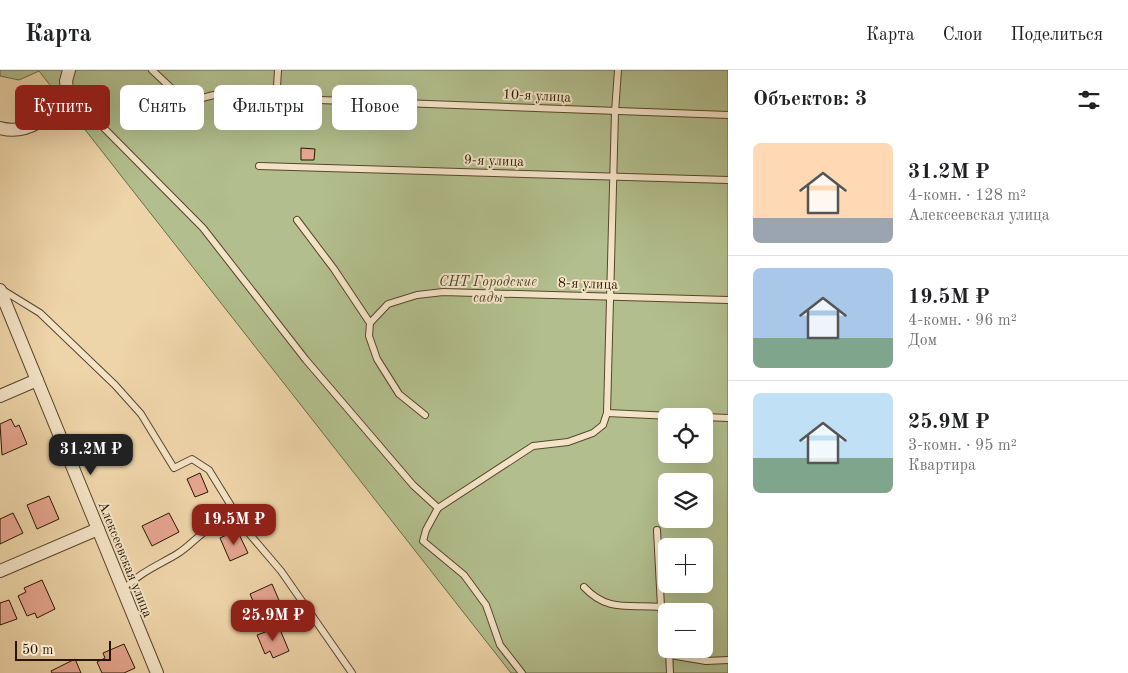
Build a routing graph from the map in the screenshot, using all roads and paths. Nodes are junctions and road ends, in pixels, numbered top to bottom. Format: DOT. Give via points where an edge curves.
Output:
graph roads {
  1 [pos="69,70"];
  2 [pos="152,70"];
  3 [pos="278,70"];
  4 [pos="618,70"];
  5 [pos="67,85"];
  6 [pos="277,85"];
  7 [pos="214,95"];
  8 [pos="322,101"];
  9 [pos="615,112"];
  10 [pos="728,115"];
  11 [pos="0,128"];
  12 [pos="15,128"];
  13 [pos="106,130"];
  14 [pos="259,166"];
  15 [pos="613,176"];
  16 [pos="728,180"];
  17 [pos="297,220"];
  18 [pos="0,289"];
  19 [pos="610,296"];
  20 [pos="728,300"];
  21 [pos="370,323"];
  22 [pos="37,380"];
  23 [pos="0,396"];
  24 [pos="607,413"];
  25 [pos="425,415"];
  26 [pos="658,415"];
  27 [pos="713,417"];
  28 [pos="728,418"];
  29 [pos="438,508"];
  30 [pos="98,529"];
  31 [pos="246,530"];
  32 [pos="657,530"];
  33 [pos="0,571"];
  34 [pos="584,587"];
  35 [pos="122,592"];
  36 [pos="661,603"];
  37 [pos="658,607"];
  38 [pos="669,658"];
  39 [pos="694,658"];
  40 [pos="728,660"];
  41 [pos="157,673"];
  42 [pos="352,673"];
  43 [pos="522,673"];
  44 [pos="670,673"];
  1 -- 5 [label="street"];
  2 -- 7 [label="lane, 10-я улица" via="186,102"];
  3 -- 6 [label="lane"];
  4 -- 9 [label="lane"];
  8 -- 9 [label="lane, 10-я улица"];
  9 -- 10 [label="lane, 10-я улица"];
  9 -- 15 [label="lane"];
  11 -- 12 [label="street"];
  13 -- 29 [label="lane" via="203,228 306,360 413,485"];
  14 -- 15 [label="lane, 9-я улица"];
  15 -- 16 [label="lane, 9-я улица"];
  15 -- 19 [label="lane"];
  17 -- 21 [label="lane"];
  18 -- 22 [label="street, Алексеевская улица"];
  18 -- 31 [label="lane" via="40,312 115,385 141,414 174,468 192,459 209,470"];
  19 -- 20 [label="lane, 8-я улица"];
  19 -- 21 [label="lane, 8-я улица" via="443,292 417,295 388,304"];
  19 -- 24 [label="lane"];
  21 -- 25 [label="lane" via="369,336 376,359 399,394"];
  22 -- 23 [label="street"];
  22 -- 30 [label="street, Алексеевская улица"];
  24 -- 26 [label="lane"];
  24 -- 29 [label="lane" via="603,425 593,433 568,442 533,446"];
  27 -- 28 [label="lane"];
  29 -- 43 [label="lane" via="423,542 464,575 486,606 500,644"];
  30 -- 33 [label="street"];
  30 -- 35 [label="street, Алексеевская улица"];
  31 -- 35 [label="lane" via="228,523 209,528 177,554 132,580"];
  31 -- 42 [label="lane" via="281,571"];
  32 -- 36 [label="lane"];
  34 -- 37 [label="lane" via="607,605"];
  35 -- 41 [label="street, Алексеевская улица"];
  38 -- 44 [label="lane"];
  39 -- 40 [label="lane"];
}
